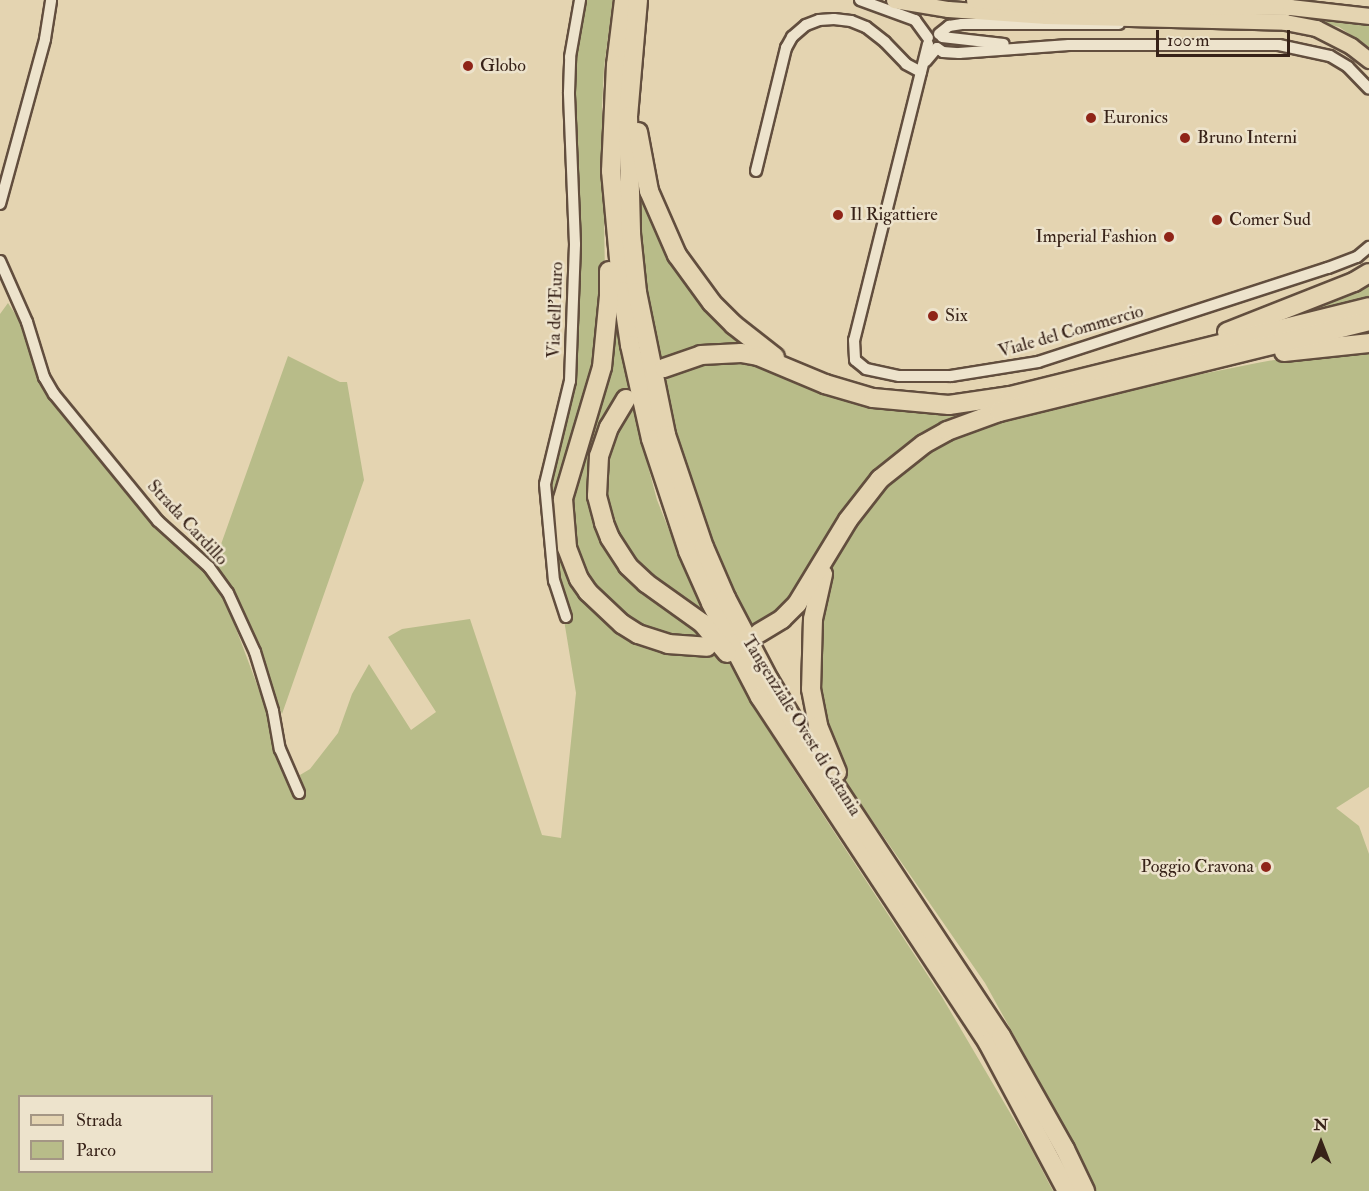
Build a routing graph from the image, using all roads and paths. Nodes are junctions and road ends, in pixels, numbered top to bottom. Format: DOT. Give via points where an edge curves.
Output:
graph roads {
  1 [pos="51,0"];
  2 [pos="580,0"];
  3 [pos="624,0"];
  4 [pos="638,0"];
  5 [pos="643,0"];
  6 [pos="860,0"];
  7 [pos="894,0"];
  8 [pos="974,0"];
  9 [pos="1369,16"];
  10 [pos="1150,20"];
  11 [pos="941,36"];
  12 [pos="931,43"];
  13 [pos="1028,46"];
  14 [pos="1369,60"];
  15 [pos="921,70"];
  16 [pos="1369,89"];
  17 [pos="611,171"];
  18 [pos="756,171"];
  19 [pos="0,204"];
  20 [pos="1369,247"];
  21 [pos="0,261"];
  22 [pos="1369,273"];
  23 [pos="1369,307"];
  24 [pos="1369,321"];
  25 [pos="1369,343"];
  26 [pos="664,368"];
  27 [pos="801,374"];
  28 [pos="1077,379"];
  29 [pos="1102,386"];
  30 [pos="626,399"];
  31 [pos="833,545"];
  32 [pos="566,617"];
  33 [pos="759,633"];
  34 [pos="707,647"];
  35 [pos="299,793"];
  36 [pos="864,854"];
  37 [pos="883,858"];
  38 [pos="1067,1191"];
  39 [pos="1085,1191"];
  1 -- 19 [label="street" via="45,39"];
  2 -- 32 [label="street, Via dell'Euro" via="570,57 569,92 575,244 570,381 545,484 554,581"];
  3 -- 17 [label="highway, Tangenziale Ovest di Catania" via="616,65"];
  4 -- 37 [label="highway, Tangenziale Ovest di Catania" via="628,116 631,234 645,342 666,435 704,547 744,634 805,740"];
  5 -- 27 [label="highway" via="637,125 643,169 658,217 677,255 711,303 763,349"];
  6 -- 12 [label="street" via="915,20"];
  7 -- 10 [label="main road" via="992,13"];
  8 -- 9 [label="main road" via="1049,5 1290,7"];
  10 -- 11 [label="street" via="1104,25 962,24 949,27"];
  10 -- 14 [label="main road" via="1301,24 1337,38"];
  11 -- 12 [label="street" via="933,33"];
  11 -- 13 [label="street"];
  12 -- 13 [label="street" via="944,52 959,53"];
  12 -- 15 [label="street"];
  13 -- 16 [label="street" via="1279,45 1330,56 1348,67"];
  15 -- 18 [label="street" via="906,64 885,42 858,24 834,19 806,26 786,48"];
  15 -- 20 [label="street, Viale del Commercio" via="854,340 855,360 866,369 899,376 951,376 1038,362 1328,268 1357,257"];
  17 -- 34 [label="highway" via="605,209 609,296 606,347 565,486 565,541 579,579 612,617 654,640 681,647"];
  17 -- 36 [label="highway, Tangenziale Ovest di Catania" via="620,281 632,355 651,439 688,551 760,697"];
  21 -- 35 [label="street, Strada Cardillo" via="54,394 158,521 209,567 228,593 255,652 280,749"];
  22 -- 28 [label="highway" via="1215,337"];
  23 -- 28 [label="highway"];
  24 -- 29 [label="highway"];
  25 -- 29 [label="highway" via="1281,352 1155,380"];
  26 -- 27 [label="highway" via="701,355 729,352 758,356"];
  27 -- 28 [label="highway" via="873,398 940,405 980,402"];
  29 -- 31 [label="highway" via="974,420 924,444 879,479"];
  30 -- 36 [label="highway" via="609,427 597,471 599,502 610,538 636,573 714,636 811,789"];
  31 -- 33 [label="highway" via="797,604"];
  31 -- 37 [label="highway" via="813,619 810,667 814,708 834,766 868,821"];
  36 -- 38 [label="highway, Tangenziale Ovest di Catania" via="988,1043"];
  37 -- 39 [label="highway, Tangenziale Ovest di Catania" via="1001,1036"];
}
